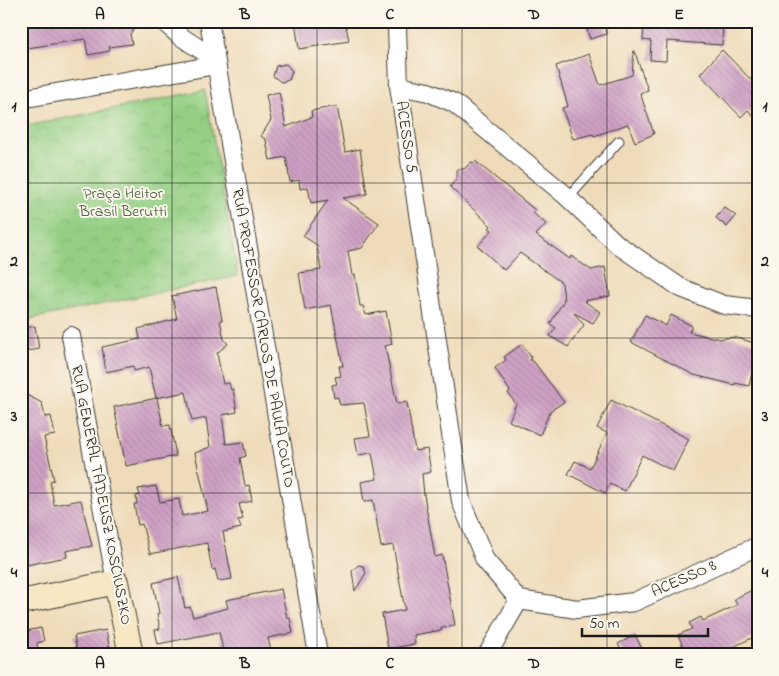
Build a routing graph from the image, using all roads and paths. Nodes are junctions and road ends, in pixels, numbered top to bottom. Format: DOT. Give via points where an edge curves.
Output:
graph roads {
  1 [pos="163,21"];
  2 [pos="209,21"];
  3 [pos="396,23"];
  4 [pos="215,62"];
  5 [pos="399,86"];
  6 [pos="21,99"];
  7 [pos="619,141"];
  8 [pos="568,198"];
  9 [pos="758,309"];
  10 [pos="71,336"];
  11 [pos="758,546"];
  12 [pos="116,582"];
  13 [pos="518,600"];
  14 [pos="21,602"];
  15 [pos="131,655"];
  16 [pos="318,655"];
  17 [pos="488,655"];
  1 -- 4 [label="street"];
  2 -- 4 [label="street, RUA PROFESSOR CARLOS DE PAULA COUTO"];
  3 -- 5 [label="street"];
  4 -- 6 [label="street"];
  4 -- 16 [label="street, RUA PROFESSOR CARLOS DE PAULA COUTO"];
  5 -- 8 [label="street, ACESSO 5" via="428,92 454,103"];
  5 -- 13 [label="street, ACESSO 5" via="461,501 485,560"];
  7 -- 8 [label="lane"];
  8 -- 9 [label="street, ACESSO 5" via="618,245 681,288 724,305"];
  10 -- 12 [label="street, RUA GENERAL TADEUSZ KOSCIUSZKO"];
  11 -- 13 [label="street, ACESSO 8" via="634,602 577,609"];
  12 -- 14 [label="street"];
  12 -- 15 [label="street, RUA GENERAL TADEUSZ KOSCIUSZKO"];
  13 -- 17 [label="street"];
}
